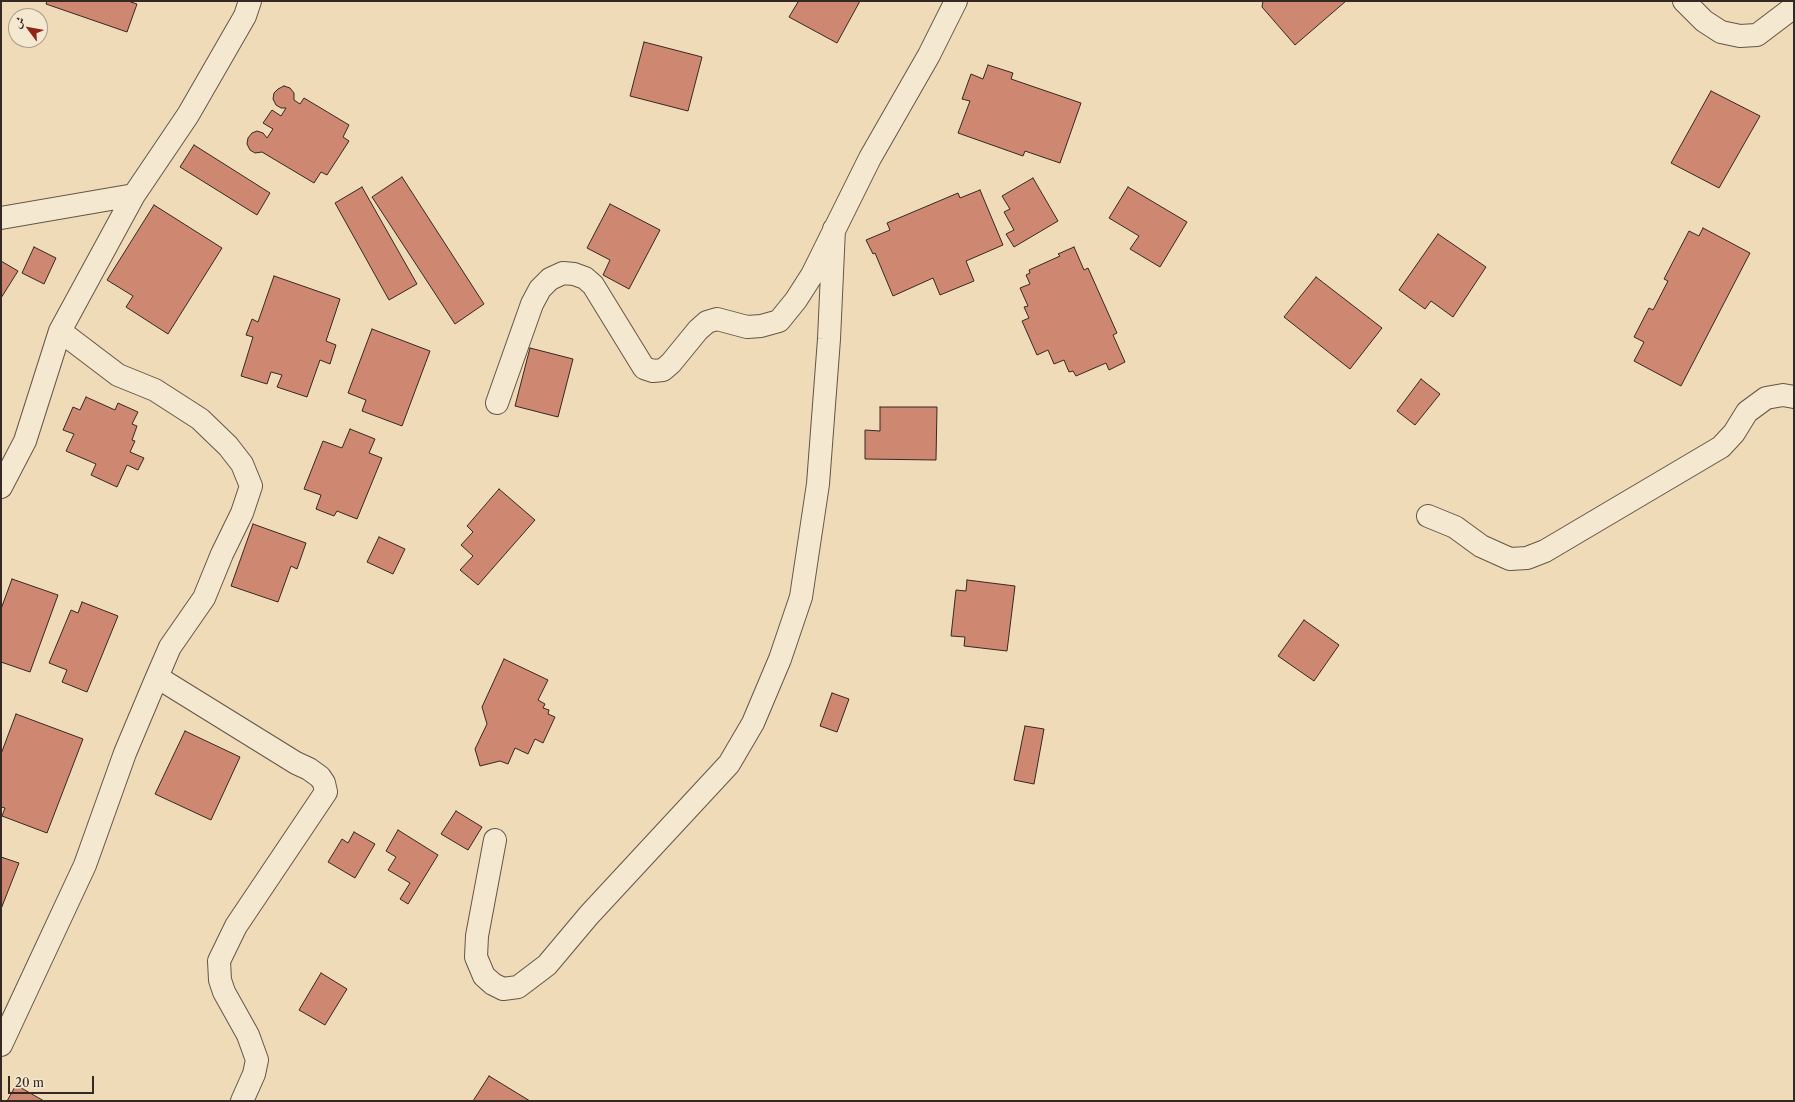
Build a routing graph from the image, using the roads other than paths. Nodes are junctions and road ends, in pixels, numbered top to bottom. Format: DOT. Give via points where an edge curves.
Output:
graph roads {
  1 [pos="250,1"];
  2 [pos="956,1"];
  3 [pos="1684,1"];
  4 [pos="1794,7"];
  5 [pos="134,195"];
  6 [pos="1,218"];
  7 [pos="834,229"];
  8 [pos="60,331"];
  9 [pos="1794,397"];
  10 [pos="497,403"];
  11 [pos="1,487"];
  12 [pos="1428,516"];
  13 [pos="156,677"];
  14 [pos="496,840"];
  15 [pos="1,1045"];
  16 [pos="242,1101"];
  1 -- 5 [label="street" via="245,16 188,115"];
  2 -- 7 [label="street"];
  3 -- 4 [label="street" via="1704,21 1720,32 1740,36 1757,35"];
  5 -- 6 [label="street"];
  5 -- 8 [label="street"];
  7 -- 10 [label="street" via="812,275 779,321 747,327 717,319 707,322 662,370 644,368 600,295 589,282 574,274 563,273 550,279 540,289 532,304"];
  7 -- 14 [label="street" via="818,484 801,597 780,659 753,723 729,764 594,909 547,965 518,987 503,989 484,976 476,957 477,936"];
  8 -- 11 [label="street" via="25,441"];
  8 -- 13 [label="street" via="118,374 155,390 200,419 228,446 242,464 251,486 242,513 204,598 170,647"];
  9 -- 12 [label="street" via="1783,394 1766,398 1747,412 1734,433 1721,447 1527,558 1510,559 1481,546 1455,527"];
  13 -- 15 [label="street" via="125,753 86,865"];
  13 -- 16 [label="street" via="309,769 320,777 326,792 236,926 220,961 220,980 224,992 248,1035 257,1060"];
}
